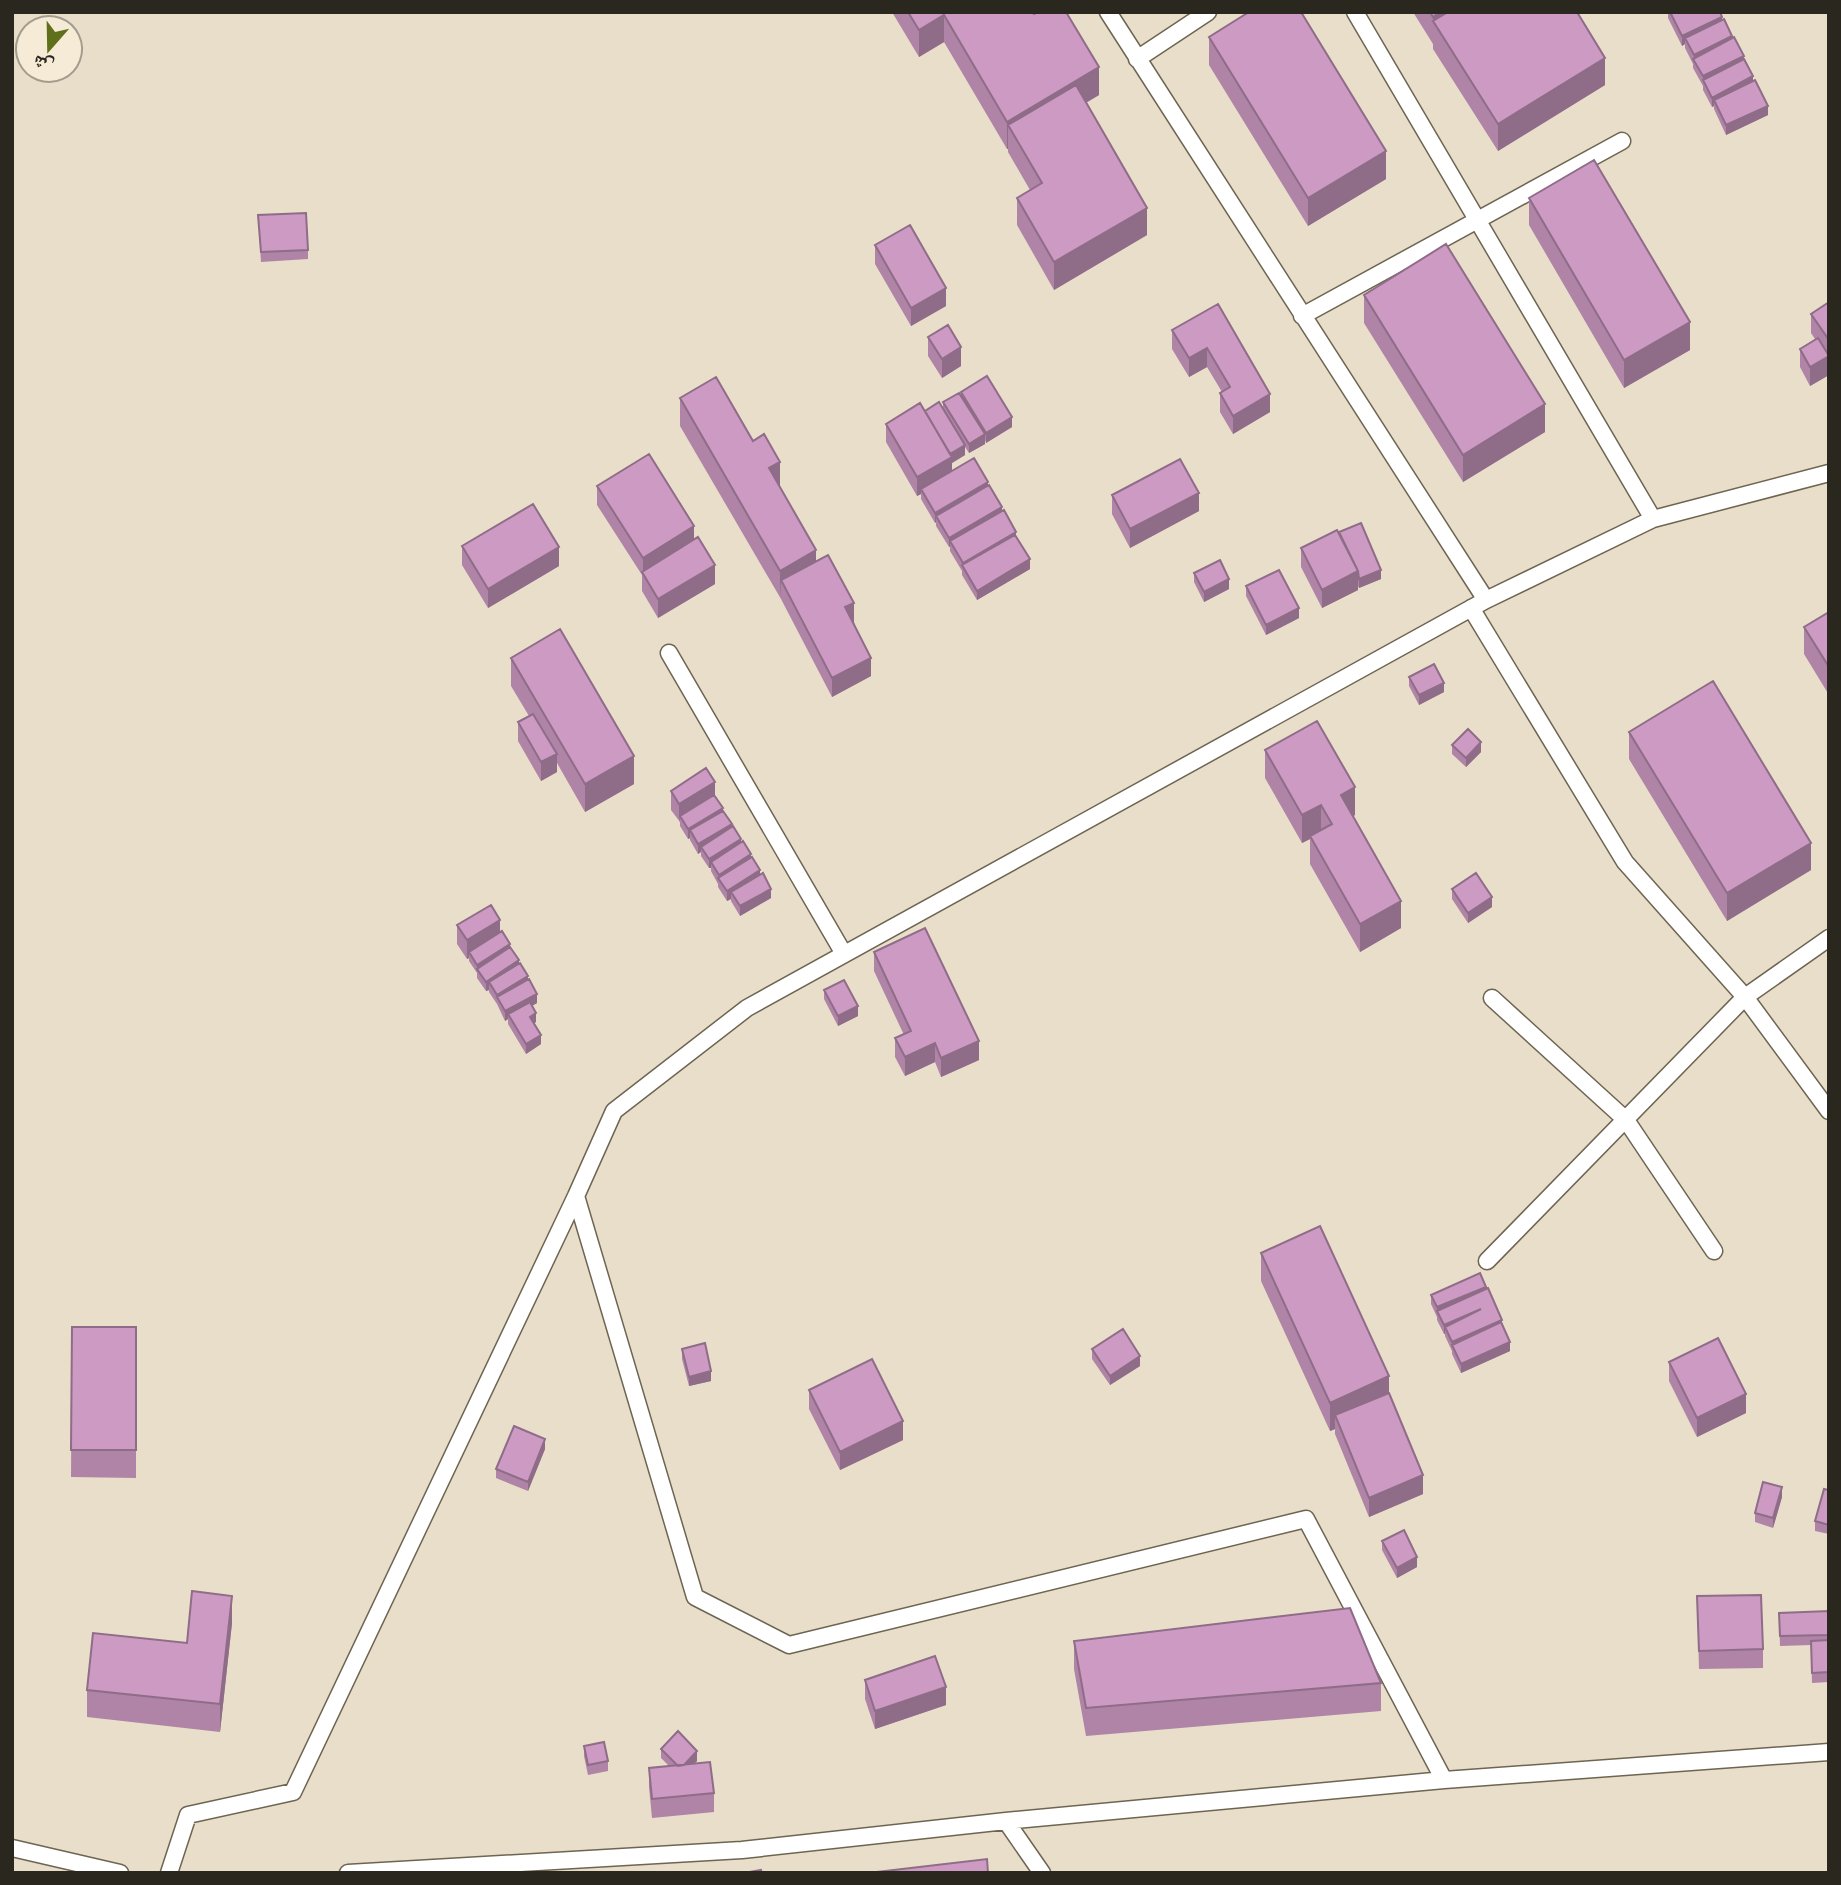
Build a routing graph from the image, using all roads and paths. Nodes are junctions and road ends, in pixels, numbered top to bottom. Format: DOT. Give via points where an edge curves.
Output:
graph roads {
  1 [pos="1108,12"];
  2 [pos="1208,12"];
  3 [pos="1355,12"];
  4 [pos="1137,59"];
  5 [pos="1622,141"];
  6 [pos="1477,219"];
  7 [pos="1302,316"];
  8 [pos="1829,473"];
  9 [pos="1653,519"];
  10 [pos="1478,604"];
  11 [pos="669,653"];
  12 [pos="1829,938"];
  13 [pos="844,954"];
  14 [pos="1745,997"];
  15 [pos="1492,998"];
  16 [pos="1829,1111"];
  17 [pos="1626,1120"];
  18 [pos="576,1196"];
  19 [pos="1714,1251"];
  20 [pos="1487,1261"];
  21 [pos="1829,1753"];
  22 [pos="1444,1780"];
  23 [pos="1006,1821"];
  24 [pos="12,1848"];
  25 [pos="120,1873"];
  26 [pos="169,1873"];
  27 [pos="348,1873"];
  28 [pos="1042,1873"];
  1 -- 4 [label="lane"];
  2 -- 4 [label="lane"];
  3 -- 6 [label="lane"];
  4 -- 7 [label="lane"];
  5 -- 6 [label="lane"];
  6 -- 7 [label="lane"];
  6 -- 9 [label="lane"];
  7 -- 10 [label="lane"];
  8 -- 9 [label="lane"];
  9 -- 10 [label="lane"];
  10 -- 13 [label="lane"];
  10 -- 14 [label="lane" via="1625,862"];
  11 -- 13 [label="lane"];
  12 -- 14 [label="lane"];
  13 -- 18 [label="lane" via="747,1008 614,1111"];
  14 -- 16 [label="lane"];
  14 -- 17 [label="lane"];
  15 -- 17 [label="lane"];
  17 -- 19 [label="lane"];
  17 -- 20 [label="lane"];
  18 -- 22 [label="lane" via="695,1597 789,1645 1306,1519"];
  18 -- 26 [label="lane" via="293,1791 188,1815"];
  21 -- 22 [label="lane"];
  22 -- 23 [label="lane"];
  23 -- 27 [label="lane" via="742,1850"];
  23 -- 28 [label="lane"];
  24 -- 25 [label="lane"];
}
